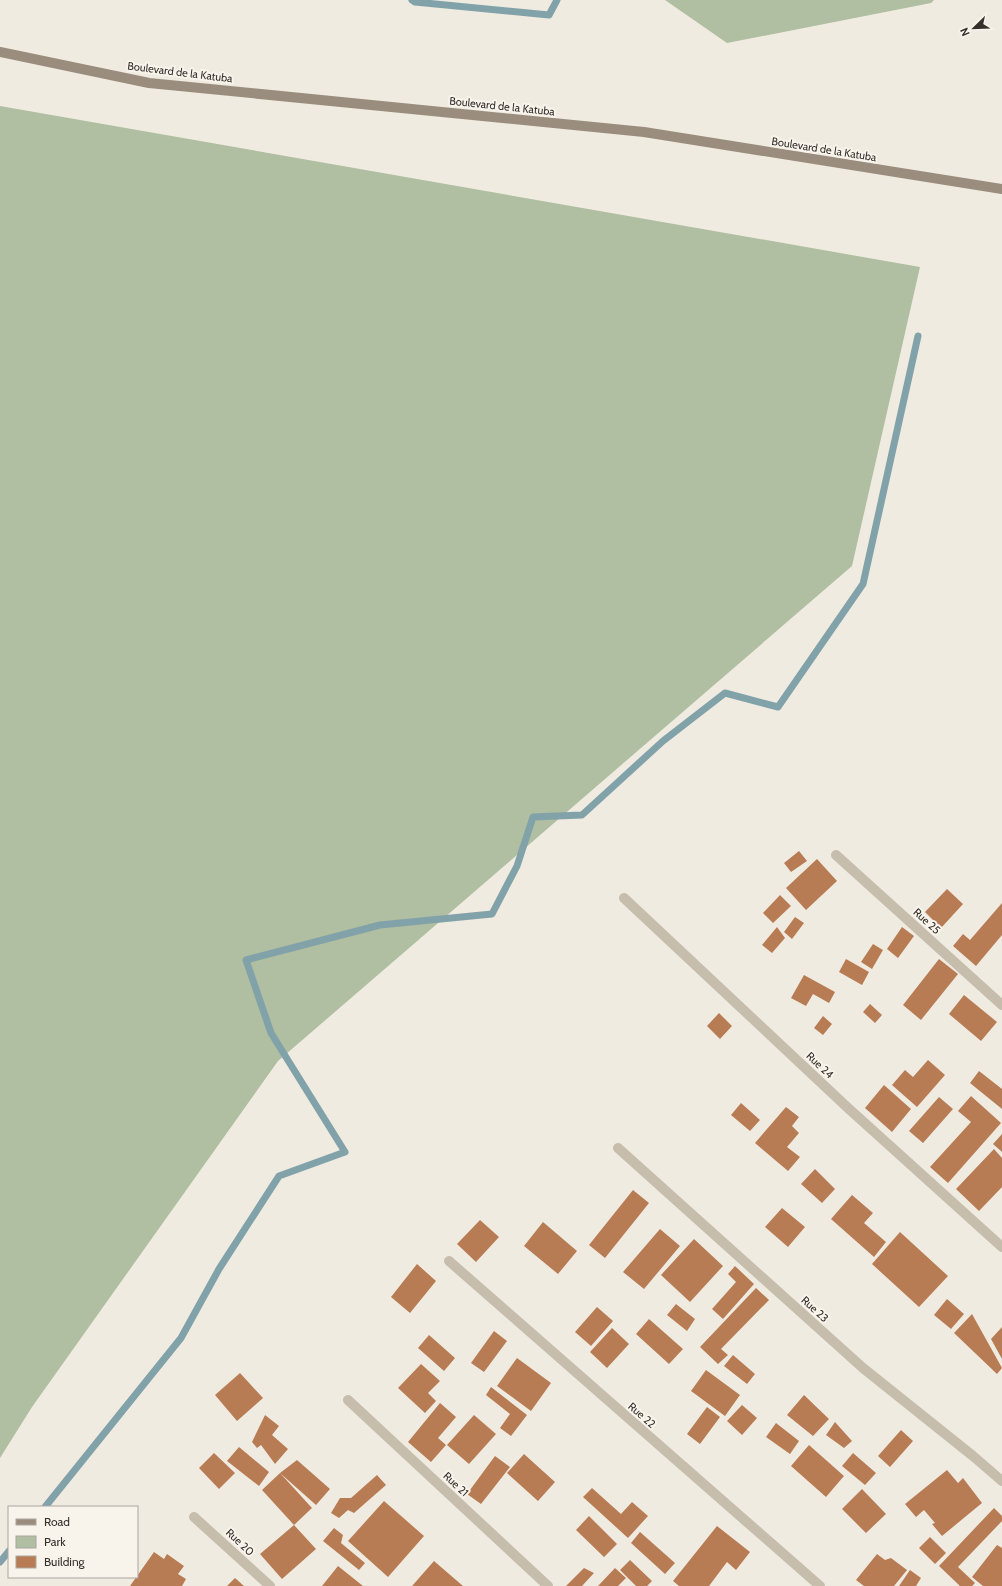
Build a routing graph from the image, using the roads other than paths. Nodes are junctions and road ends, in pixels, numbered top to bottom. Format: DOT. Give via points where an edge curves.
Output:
graph roads {
  1 [pos="0,52"];
  2 [pos="1002,189"];
  3 [pos="836,855"];
  4 [pos="624,898"];
  5 [pos="1002,1005"];
  6 [pos="618,1148"];
  7 [pos="1002,1247"];
  8 [pos="449,1261"];
  9 [pos="348,1400"];
  10 [pos="1002,1481"];
  11 [pos="194,1516"];
  12 [pos="270,1586"];
  13 [pos="548,1586"];
  14 [pos="820,1586"];
  1 -- 2 [label="street, Boulevard de la Katuba" via="149,83 644,132"];
  3 -- 5 [label="street, Rue 25"];
  4 -- 7 [label="street, Rue 24" via="848,1108"];
  6 -- 10 [label="street, Rue 23" via="864,1368"];
  8 -- 14 [label="street, Rue 22"];
  9 -- 13 [label="street, Rue 21"];
  11 -- 12 [label="street, Rue 20"];
}
